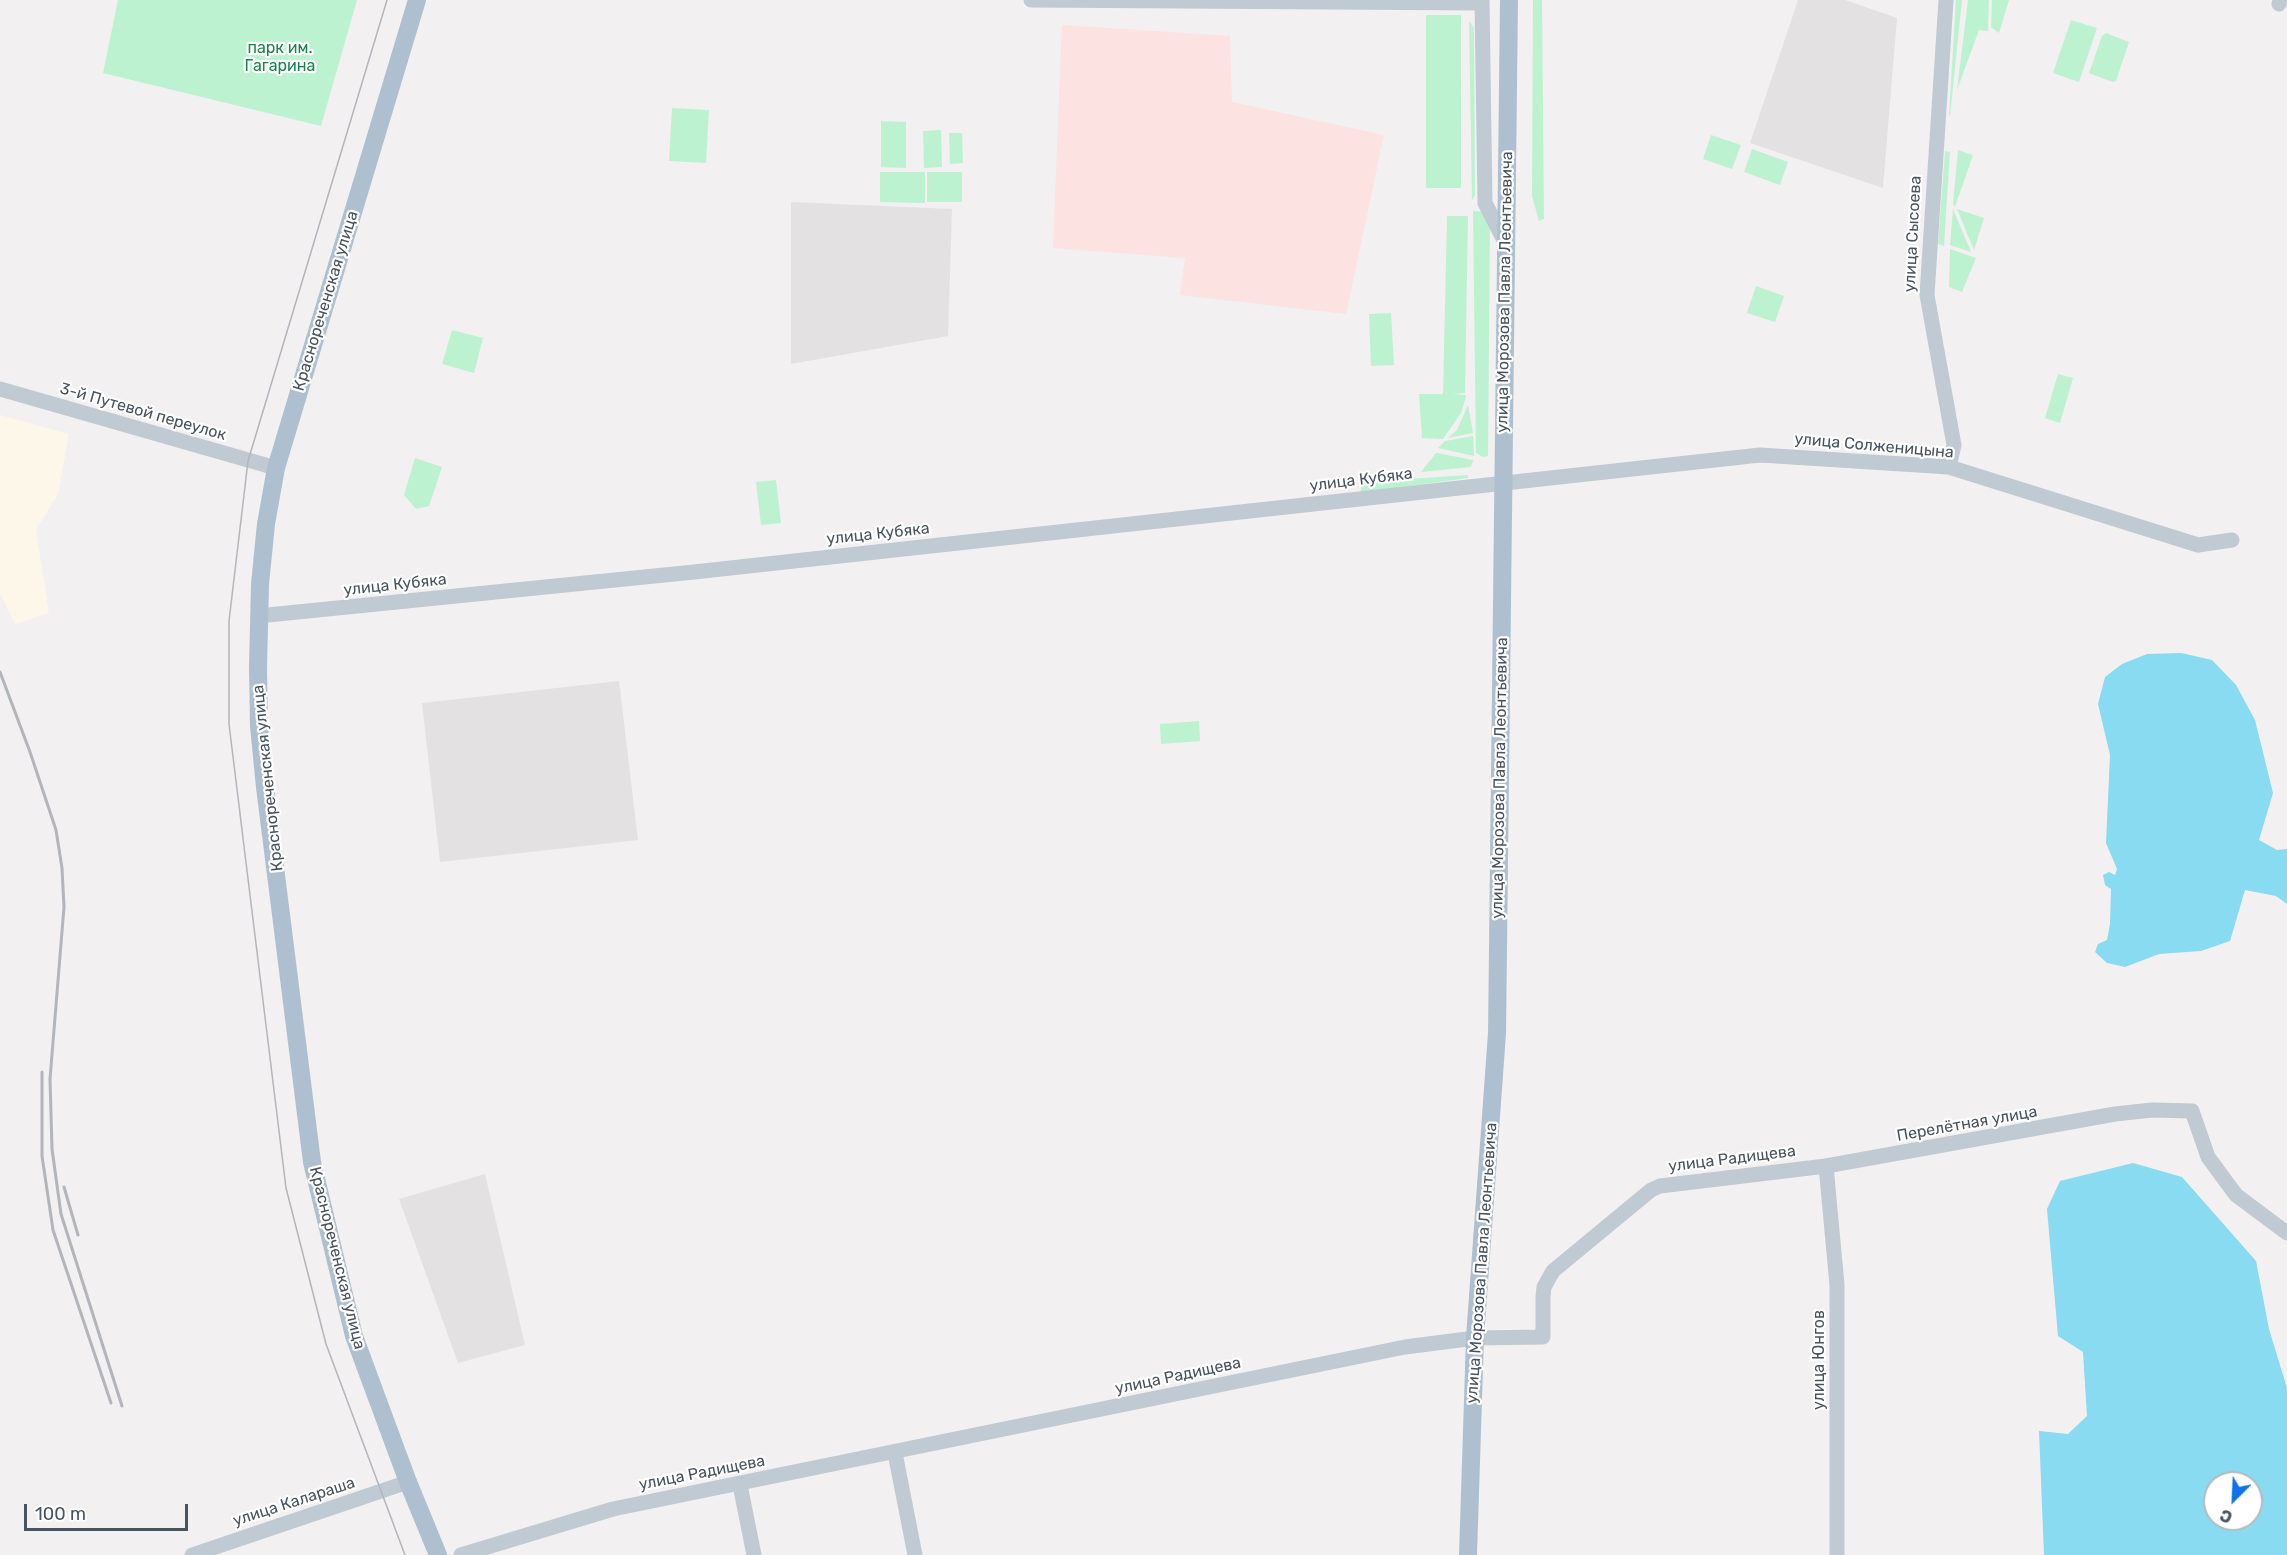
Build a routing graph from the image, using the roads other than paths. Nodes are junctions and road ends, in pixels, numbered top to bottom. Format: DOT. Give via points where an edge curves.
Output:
graph roads {
  1 [pos="417,0"];
  2 [pos="1031,0"];
  3 [pos="1509,0"];
  4 [pos="1946,0"];
  5 [pos="1482,2"];
  6 [pos="1507,246"];
  7 [pos="0,389"];
  8 [pos="1949,467"];
  9 [pos="276,468"];
  10 [pos="1502,482"];
  11 [pos="2232,540"];
  12 [pos="258,616"];
  13 [pos="1826,1166"];
  14 [pos="2287,1233"];
  15 [pos="1475,1338"];
  16 [pos="895,1453"];
  17 [pos="408,1482"];
  18 [pos="740,1485"];
  19 [pos="192,1555"];
  20 [pos="438,1555"];
  21 [pos="460,1555"];
  22 [pos="754,1555"];
  23 [pos="915,1555"];
  24 [pos="1468,1555"];
  25 [pos="1837,1555"];
  1 -- 9 [label="main road, Краснореченская улица"];
  2 -- 5 [label="street"];
  3 -- 6 [label="main road, улица Морозова Павла Леонтьевича"];
  4 -- 8 [label="street, улица Сысоева" via="1927,295 1954,446"];
  5 -- 6 [label="street" via="1485,203"];
  6 -- 10 [label="main road, улица Морозова Павла Леонтьевича"];
  7 -- 9 [label="street, 3-й Путевой переулок"];
  8 -- 10 [label="street, улица Солженицына" via="1760,455"];
  8 -- 11 [label="street, улица Солженицына" via="2198,545"];
  9 -- 12 [label="main road, Краснореченская улица" via="266,524"];
  10 -- 12 [label="street, улица Кубяка"];
  10 -- 15 [label="main road, улица Морозова Павла Леонтьевича" via="1497,1033"];
  12 -- 17 [label="main road, Краснореченская улица" via="260,736 312,1162 354,1336"];
  13 -- 14 [label="street, Перелётная улица" via="2115,1114 2192,1111 2202,1143 2217,1170 2236,1194"];
  13 -- 15 [label="street, улица Радищева" via="1655,1188 1553,1271 1544,1287 1543,1338"];
  13 -- 25 [label="street, улица Юнгов" via="1837,1285"];
  15 -- 16 [label="street, улица Радищева" via="1405,1347"];
  15 -- 24 [label="main road, улица Морозова Павла Леонтьевича"];
  16 -- 18 [label="street, улица Радищева"];
  16 -- 23 [label="street"];
  17 -- 19 [label="street, улица Калараша"];
  17 -- 20 [label="main road, Краснореченская улица"];
  18 -- 21 [label="street, улица Радищева" via="613,1509"];
  18 -- 22 [label="street"];
}
